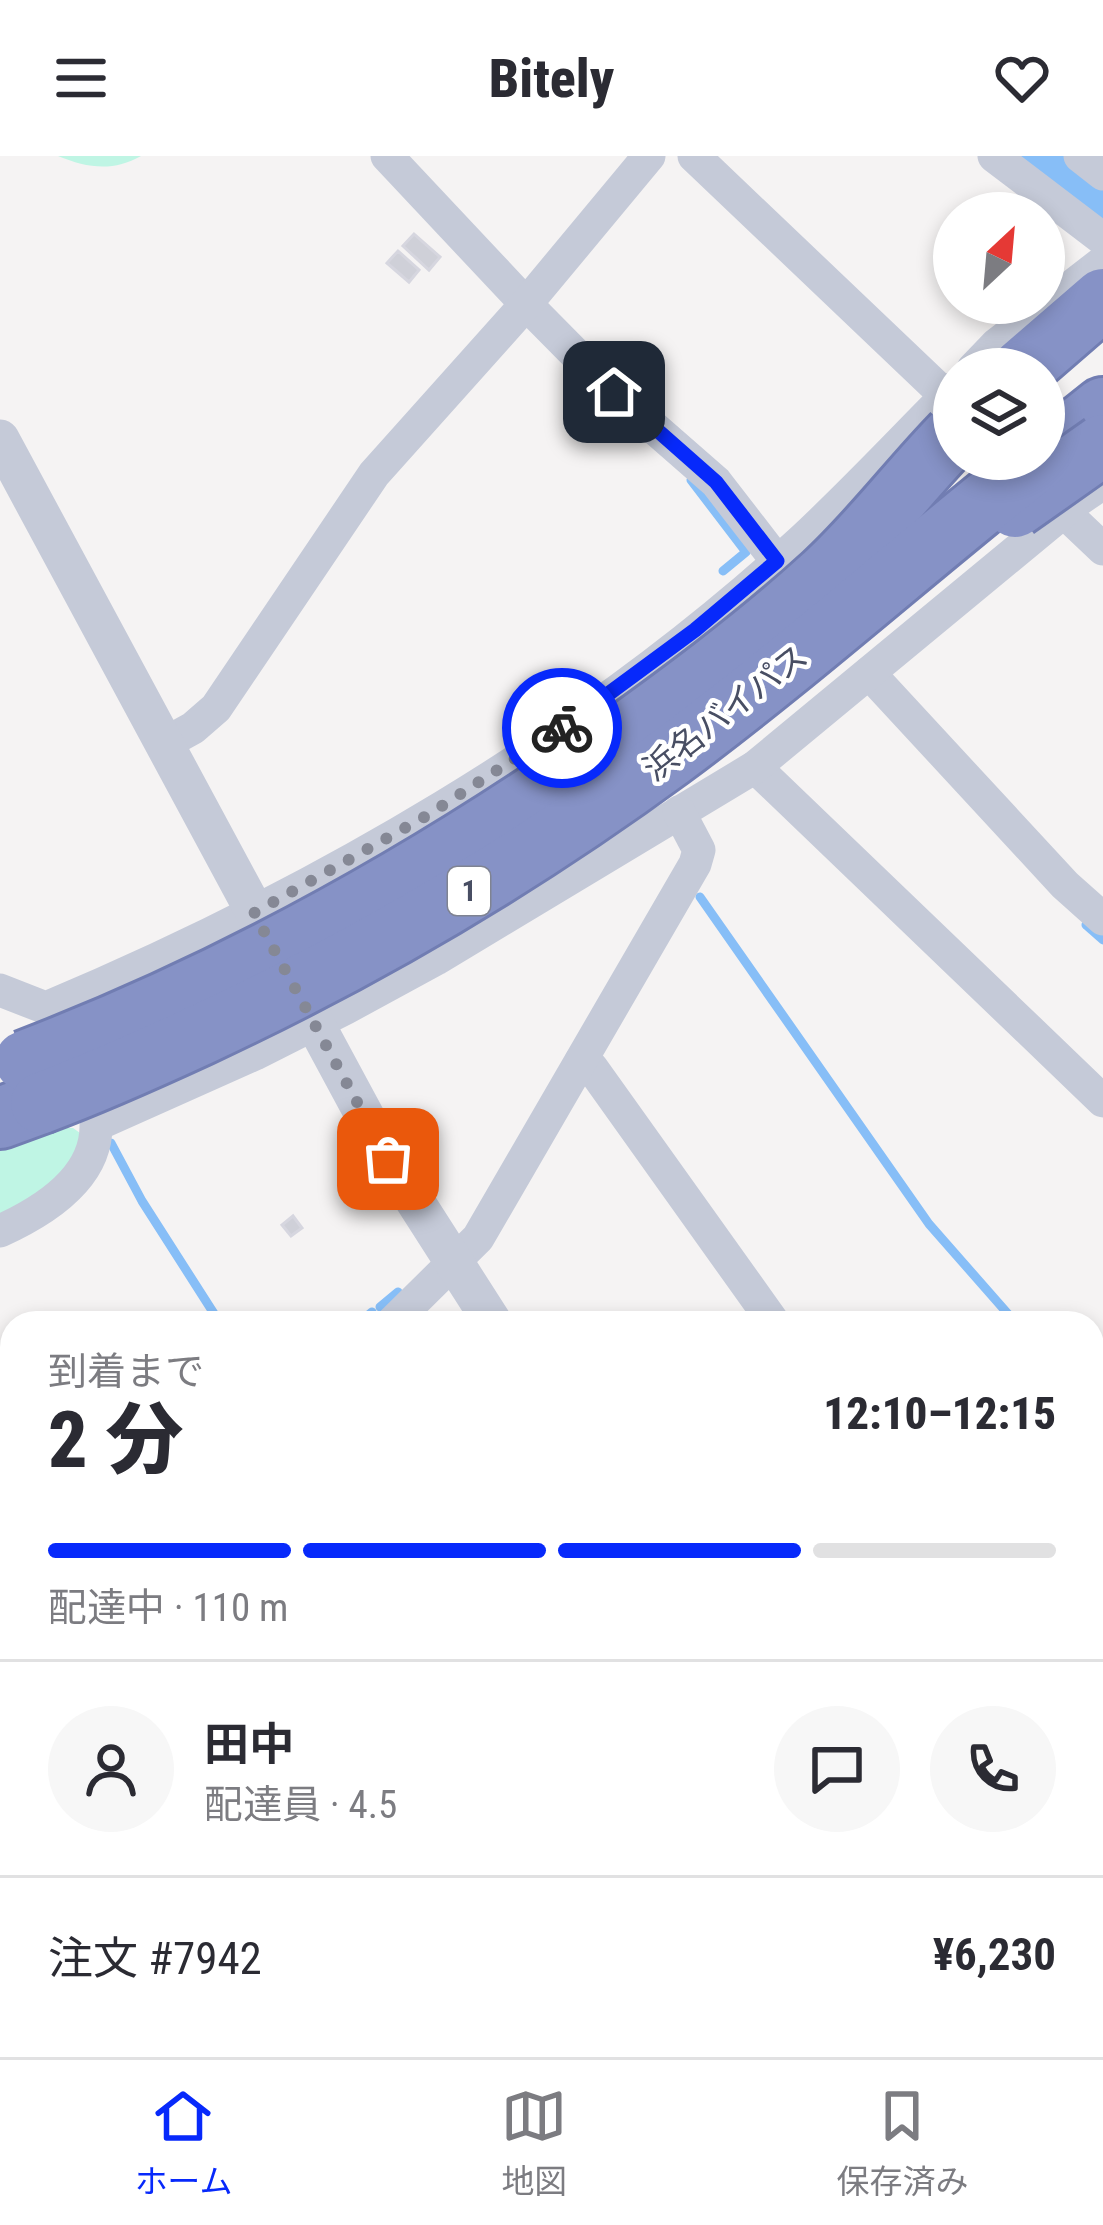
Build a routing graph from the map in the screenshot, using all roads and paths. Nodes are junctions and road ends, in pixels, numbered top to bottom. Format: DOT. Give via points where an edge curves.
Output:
graph roads {
  1 [pos="387,156"];
  2 [pos="649,156"];
  3 [pos="694,156"];
  4 [pos="994,156"];
  5 [pos="1080,156"];
  6 [pos="1103,174"];
  7 [pos="1102,268"];
  8 [pos="526,304"];
  9 [pos="994,348"];
  10 [pos="1039,348"];
  11 [pos="1103,349"];
  12 [pos="1065,378"];
  13 [pos="933,395"];
  14 [pos="1103,408"];
  15 [pos="1065,416"];
  16 [pos="0,439"];
  17 [pos="1103,445"];
  18 [pos="933,471"];
  19 [pos="933,471"];
  20 [pos="1016,480"];
  21 [pos="1103,483"];
  22 [pos="1054,520"];
  23 [pos="1103,549"];
  24 [pos="802,582"];
  25 [pos="857,683"];
  26 [pos="164,744"];
  27 [pos="755,767"];
  28 [pos="679,812"];
  29 [pos="254,913"];
  30 [pos="1103,919"];
  31 [pos="0,990"];
  32 [pos="314,1024"];
  33 [pos="580,1061"];
  34 [pos="22,1072"];
  35 [pos="1103,1101"];
  36 [pos="96,1125"];
  37 [pos="0,1231"];
  38 [pos="453,1263"];
  39 [pos="404,1311"];
  40 [pos="485,1311"];
  41 [pos="765,1311"];
  1 -- 8 [label="street"];
  2 -- 8 [label="street"];
  3 -- 13 [label="street"];
  4 -- 7 [label="street"];
  5 -- 6 [label="street"];
  7 -- 9 [label="street"];
  7 -- 10 [label="highway"];
  8 -- 24 [label="street" via="716,482"];
  8 -- 26 [label="street" via="374,474 216,708"];
  11 -- 12 [label="highway"];
  14 -- 15 [label="highway, 浜名バイパス / 1"];
  16 -- 26 [label="street"];
  17 -- 24 [label="highway, bridge" via="995,522"];
  18 -- 24 [label="highway, bridge"];
  19 -- 24 [label="highway, 浜名バイパス / 1, bridge"];
  20 -- 22 [label="street"];
  21 -- 22 [label="street"];
  22 -- 23 [label="street"];
  22 -- 25 [label="street"];
  24 -- 25 [label="street"];
  24 -- 29 [label="street" via="618,689 372,849"];
  24 -- 34 [label="highway, 浜名バイパス / 1, bridge" via="721,662 478,833 305,932"];
  25 -- 27 [label="street"];
  25 -- 30 [label="street"];
  26 -- 29 [label="street"];
  27 -- 28 [label="street"];
  27 -- 35 [label="street"];
  28 -- 32 [label="street"];
  28 -- 33 [label="street" via="699,850 695,864"];
  29 -- 32 [label="street"];
  29 -- 34 [label="street" via="110,981"];
  31 -- 34 [label="street"];
  32 -- 36 [label="street"];
  32 -- 38 [label="street"];
  33 -- 38 [label="street" via="478,1238"];
  33 -- 41 [label="street"];
  34 -- 36 [label="street"];
  36 -- 37 [label="street" via="91,1161 79,1175"];
  38 -- 39 [label="street"];
  38 -- 40 [label="street"];
}
